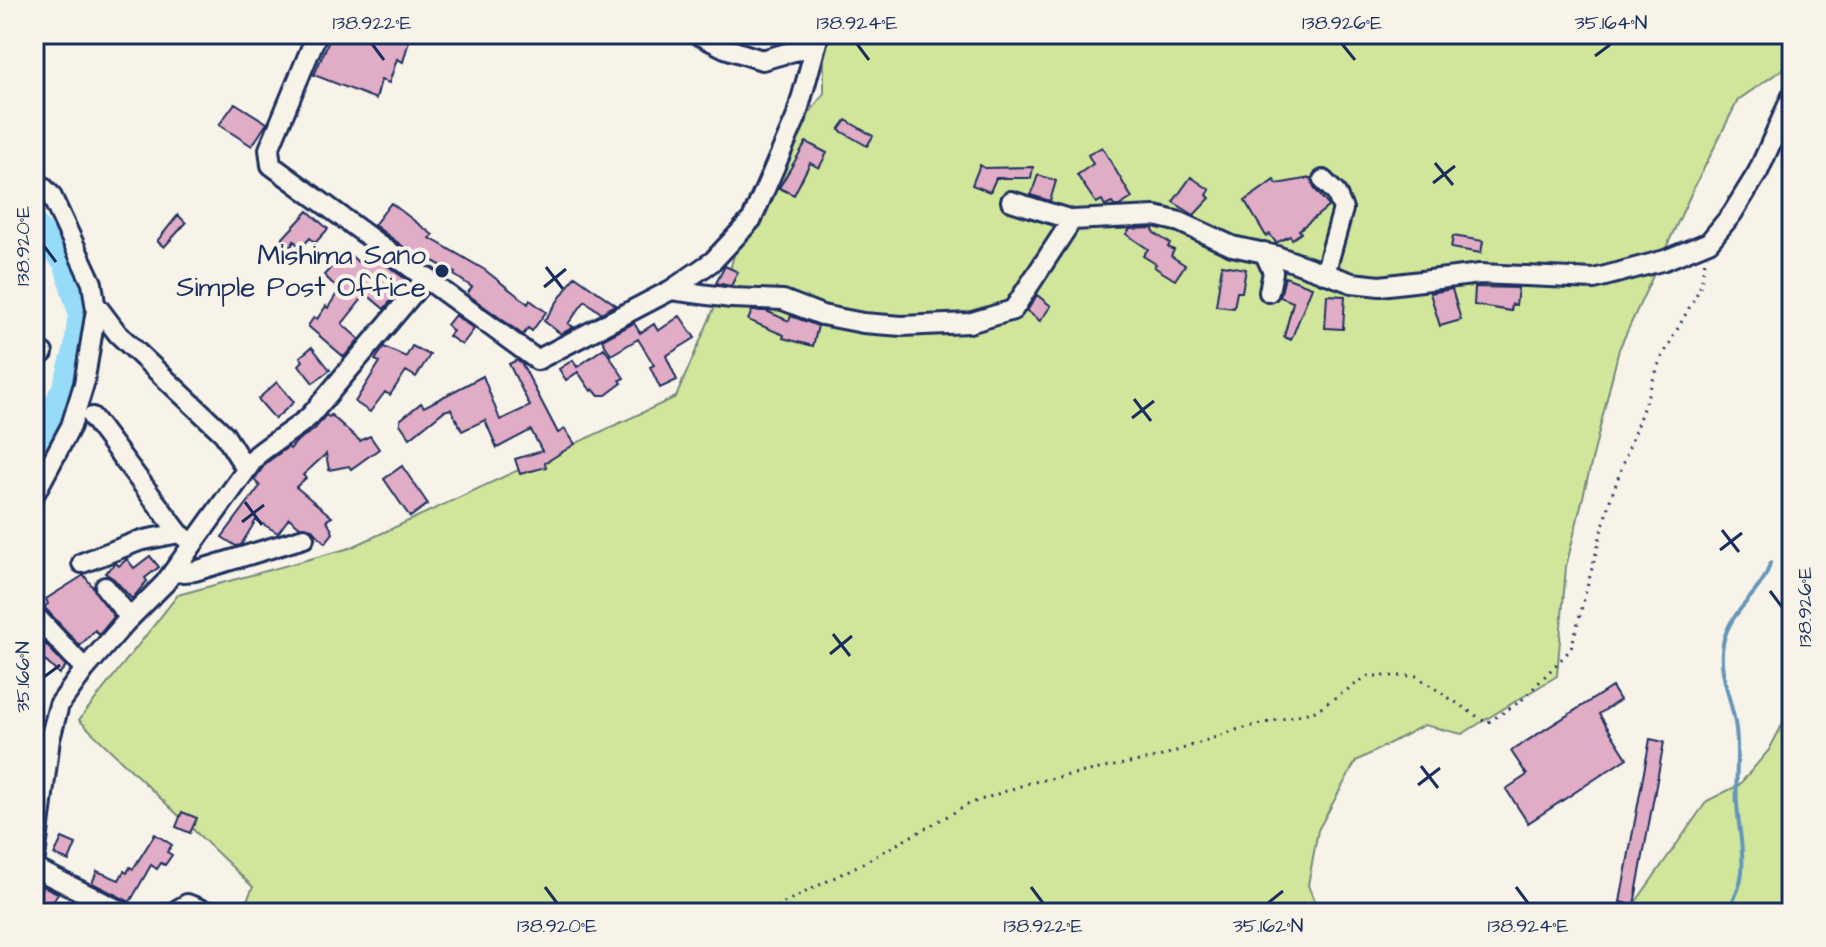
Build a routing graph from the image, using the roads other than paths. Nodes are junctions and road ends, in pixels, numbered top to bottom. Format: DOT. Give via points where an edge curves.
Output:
graph roads {
  1 [pos="317,34"];
  2 [pos="697,34"];
  3 [pos="819,36"];
  4 [pos="1792,96"];
  5 [pos="34,178"];
  6 [pos="1323,180"];
  7 [pos="1011,201"];
  8 [pos="1072,220"];
  9 [pos="1264,252"];
  10 [pos="1325,274"];
  11 [pos="427,277"];
  12 [pos="671,290"];
  13 [pos="1269,292"];
  14 [pos="96,305"];
  15 [pos="92,417"];
  16 [pos="246,469"];
  17 [pos="34,495"];
  18 [pos="186,538"];
  19 [pos="304,538"];
  20 [pos="82,563"];
  21 [pos="172,573"];
  22 [pos="105,587"];
  23 [pos="34,614"];
  24 [pos="130,618"];
  25 [pos="85,669"];
  26 [pos="34,867"];
  27 [pos="125,913"];
  28 [pos="172,913"];
  29 [pos="210,913"];
  1 -- 11 [label="street" via="269,149 271,165"];
  2 -- 3 [label="street" via="762,60 801,49"];
  3 -- 12 [label="street" via="796,118 752,219 713,261"];
  4 -- 10 [label="street" via="1758,172 1732,214 1709,242 1665,260 1594,279 1457,275 1380,286"];
  5 -- 14 [label="street" via="51,195 92,283"];
  6 -- 10 [label="street" via="1343,209"];
  7 -- 8 [label="street"];
  8 -- 9 [label="street" via="1155,216 1232,246"];
  8 -- 12 [label="street" via="1013,310 969,323 863,323 783,300"];
  9 -- 10 [label="street"];
  9 -- 13 [label="street" via="1273,272"];
  11 -- 12 [label="street" via="537,360"];
  11 -- 16 [label="street" via="310,416"];
  14 -- 16 [label="street" via="118,334 224,434"];
  14 -- 17 [label="street" via="94,339 71,426"];
  15 -- 18 [label="street"];
  16 -- 18 [label="street"];
  18 -- 20 [label="street" via="139,541"];
  18 -- 21 [label="street"];
  19 -- 21 [label="street"];
  21 -- 24 [label="street"];
  22 -- 24 [label="street"];
  23 -- 25 [label="street"];
  24 -- 25 [label="street"];
  25 -- 26 [label="street" via="59,705 50,739"];
  26 -- 27 [label="street"];
  28 -- 29 [label="street" via="187,904"];
}
